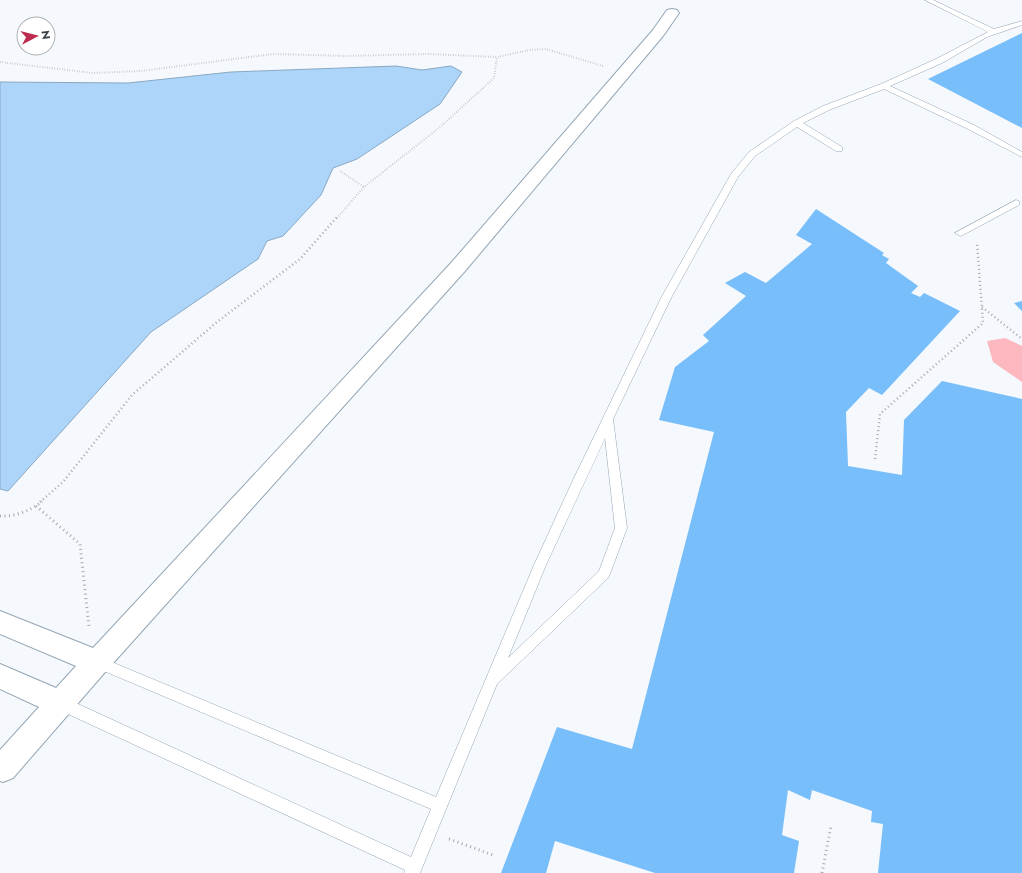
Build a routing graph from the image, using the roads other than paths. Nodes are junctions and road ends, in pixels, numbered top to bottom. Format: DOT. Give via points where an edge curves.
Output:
graph roads {
  1 [pos="928,0"];
  2 [pos="672,13"];
  3 [pos="1022,23"];
  4 [pos="994,32"];
  5 [pos="884,86"];
  6 [pos="797,123"];
  7 [pos="839,149"];
  8 [pos="1022,155"];
  9 [pos="1016,202"];
  10 [pos="960,233"];
  11 [pos="608,418"];
  12 [pos="0,622"];
  13 [pos="97,662"];
  14 [pos="0,676"];
  15 [pos="492,681"];
  16 [pos="60,703"];
  17 [pos="3,768"];
  18 [pos="441,806"];
  19 [pos="414,870"];
  1 -- 4 [label="lane"];
  2 -- 13 [label="street" via="658,34 458,267"];
  3 -- 4 [label="lane"];
  4 -- 5 [label="lane"];
  5 -- 6 [label="lane" via="826,108"];
  5 -- 8 [label="lane" via="971,127"];
  6 -- 7 [label="lane"];
  6 -- 11 [label="lane" via="752,154 734,176 666,298"];
  9 -- 10 [label="lane"];
  11 -- 15 [label="lane" via="540,565"];
  11 -- 15 [label="lane" via="621,528 604,574"];
  12 -- 13 [label="street"];
  13 -- 16 [label="street"];
  13 -- 18 [label="lane"];
  14 -- 16 [label="street"];
  15 -- 18 [label="lane"];
  16 -- 17 [label="street"];
  16 -- 19 [label="lane"];
  18 -- 19 [label="lane"];
}
